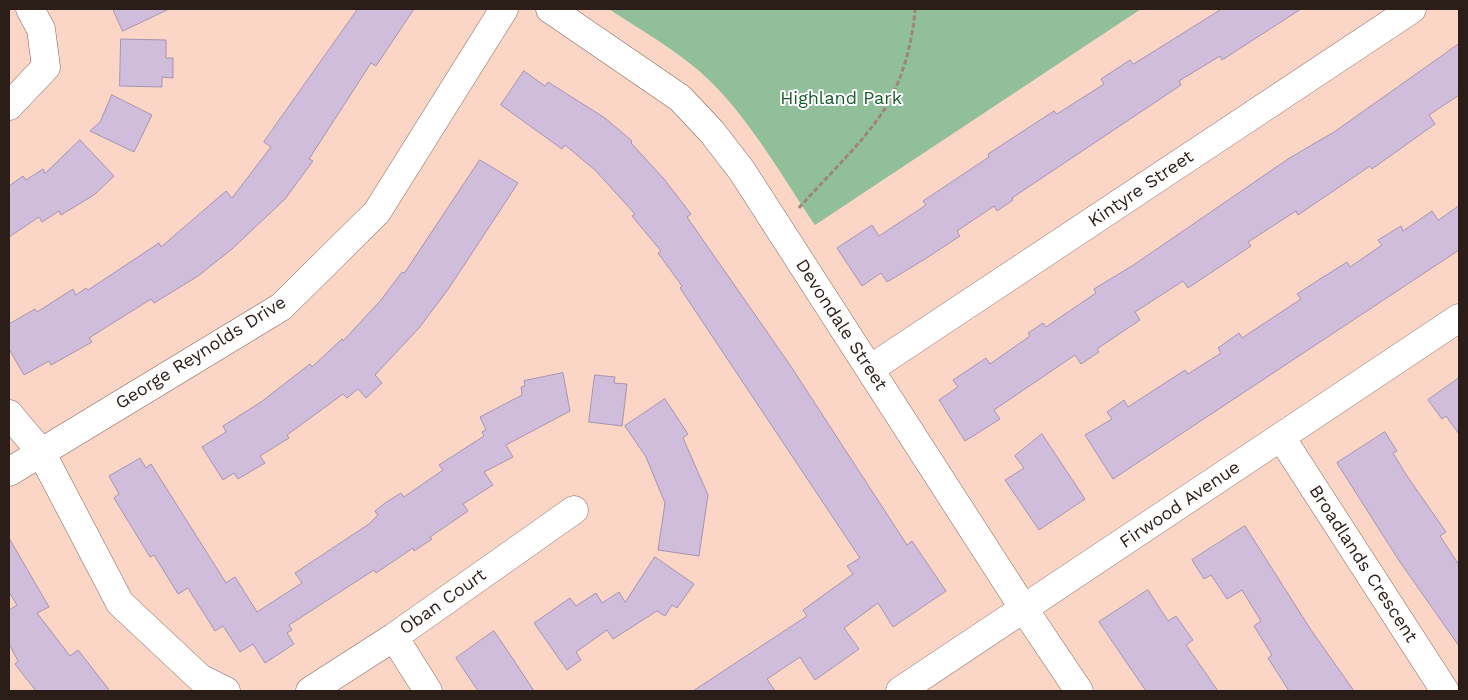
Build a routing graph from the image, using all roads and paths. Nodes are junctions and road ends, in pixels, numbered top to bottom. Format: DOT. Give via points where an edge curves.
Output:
graph roads {
  1 [pos="30,9"];
  2 [pos="504,9"];
  3 [pos="550,9"];
  4 [pos="915,9"];
  5 [pos="1412,9"];
  6 [pos="9,106"];
  7 [pos="799,208"];
  8 [pos="1459,318"];
  9 [pos="870,369"];
  10 [pos="9,414"];
  11 [pos="1281,437"];
  12 [pos="41,452"];
  13 [pos="9,472"];
  14 [pos="574,510"];
  15 [pos="1024,609"];
  16 [pos="394,637"];
  17 [pos="226,691"];
  18 [pos="310,691"];
  19 [pos="428,691"];
  20 [pos="900,691"];
  21 [pos="1079,691"];
  22 [pos="1445,691"];
  1 -- 6 [label="street" via="40,29 46,67"];
  2 -- 12 [label="street, George Reynolds Drive" via="377,212 281,307"];
  3 -- 9 [label="street, Devondale Street" via="680,98 712,132 742,171"];
  4 -- 7 [label="path" via="914,24 896,87 882,113"];
  5 -- 9 [label="street, Kintyre Street"];
  8 -- 11 [label="street, Firwood Avenue"];
  9 -- 15 [label="street, Devondale Street"];
  10 -- 12 [label="street"];
  11 -- 15 [label="street, Firwood Avenue"];
  11 -- 22 [label="street, Broadlands Crescent"];
  12 -- 13 [label="street, George Reynolds Drive"];
  12 -- 17 [label="street" via="120,603 200,678"];
  14 -- 16 [label="street, Oban Court"];
  15 -- 20 [label="street, Firwood Avenue"];
  15 -- 21 [label="street, Devondale Street"];
  16 -- 18 [label="street, Oban Court"];
  16 -- 19 [label="street"];
}
